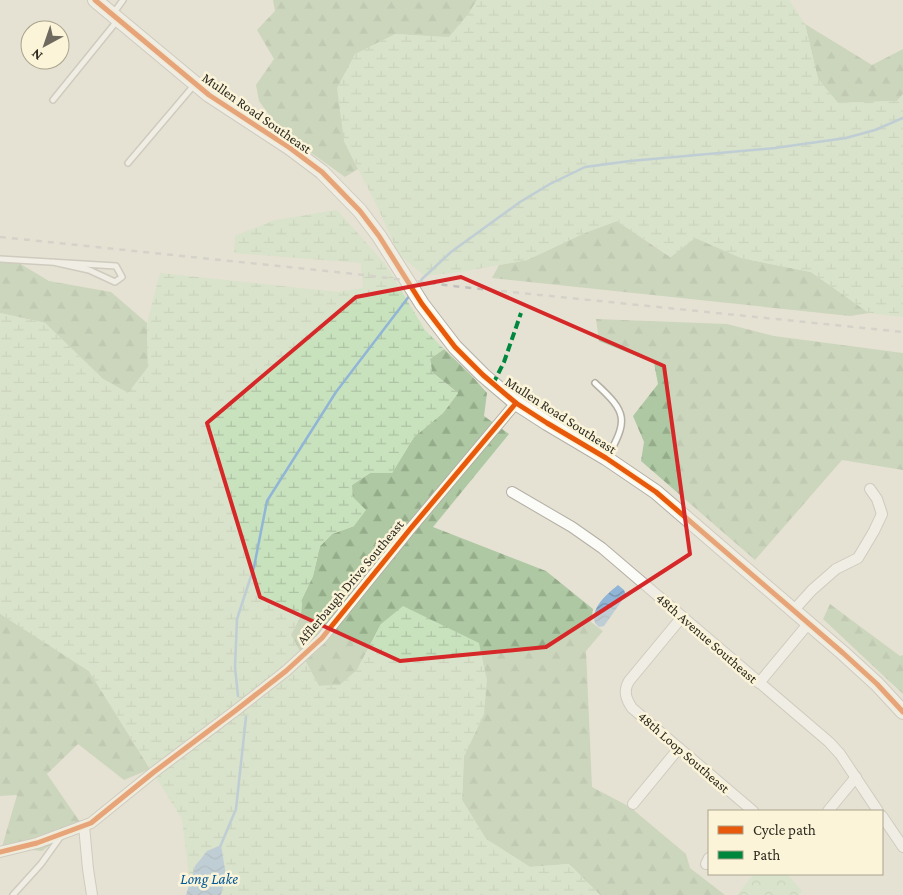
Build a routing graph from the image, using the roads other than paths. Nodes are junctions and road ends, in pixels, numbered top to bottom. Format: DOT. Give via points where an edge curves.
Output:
graph roads {
  1 [pos="95,0"];
  2 [pos="123,0"];
  3 [pos="116,17"];
  4 [pos="195,84"];
  5 [pos="53,100"];
  6 [pos="128,163"];
  7 [pos="0,259"];
  8 [pos="52,262"];
  9 [pos="595,384"];
  10 [pos="516,403"];
  11 [pos="606,458"];
  12 [pos="870,489"];
  13 [pos="512,492"];
  14 [pos="793,611"];
  15 [pos="682,616"];
  16 [pos="808,624"];
  17 [pos="759,683"];
  18 [pos="903,712"];
  19 [pos="679,748"];
  20 [pos="856,777"];
  21 [pos="633,804"];
  22 [pos="750,810"];
  23 [pos="829,810"];
  24 [pos="877,810"];
  25 [pos="883,817"];
  26 [pos="84,826"];
  27 [pos="63,834"];
  28 [pos="903,847"];
  29 [pos="0,852"];
  30 [pos="14,895"];
  31 [pos="92,895"];
  1 -- 3 [label="street, Mullen Road Southeast"];
  2 -- 3 [label="lane"];
  3 -- 4 [label="street, Mullen Road Southeast"];
  3 -- 5 [label="lane"];
  4 -- 6 [label="lane"];
  4 -- 10 [label="street, Mullen Road Southeast" via="322,172 360,211 455,347"];
  7 -- 8 [label="lane"];
  8 -- 8 [label="lane" via="116,266 122,277 115,282 89,270"];
  9 -- 11 [label="lane" via="616,404 622,418 617,439"];
  10 -- 11 [label="street, Mullen Road Southeast"];
  10 -- 26 [label="street, Afflerbaugh Drive Southeast" via="317,643 264,689"];
  11 -- 14 [label="street, Mullen Road Southeast" via="656,492"];
  12 -- 14 [label="street" via="882,514 858,558 836,568"];
  13 -- 15 [label="street, 48th Avenue Southeast" via="602,548"];
  14 -- 16 [label="street, Mullen Road Southeast"];
  15 -- 17 [label="street, 48th Avenue Southeast"];
  15 -- 19 [label="street, 48th Loop Southeast" via="629,681 626,692 632,708"];
  16 -- 17 [label="street"];
  16 -- 18 [label="street, Mullen Road Southeast" via="878,684"];
  17 -- 20 [label="street, 48th Avenue Southeast" via="829,742"];
  19 -- 21 [label="street"];
  19 -- 22 [label="street, 48th Loop Southeast"];
  20 -- 23 [label="street"];
  20 -- 24 [label="street, 48th Avenue Southeast"];
  25 -- 28 [label="street"];
  26 -- 27 [label="street, Afflerbaugh Drive Southeast"];
  26 -- 31 [label="street"];
  27 -- 29 [label="street, Afflerbaugh Drive Southeast"];
  27 -- 30 [label="lane"];
}
